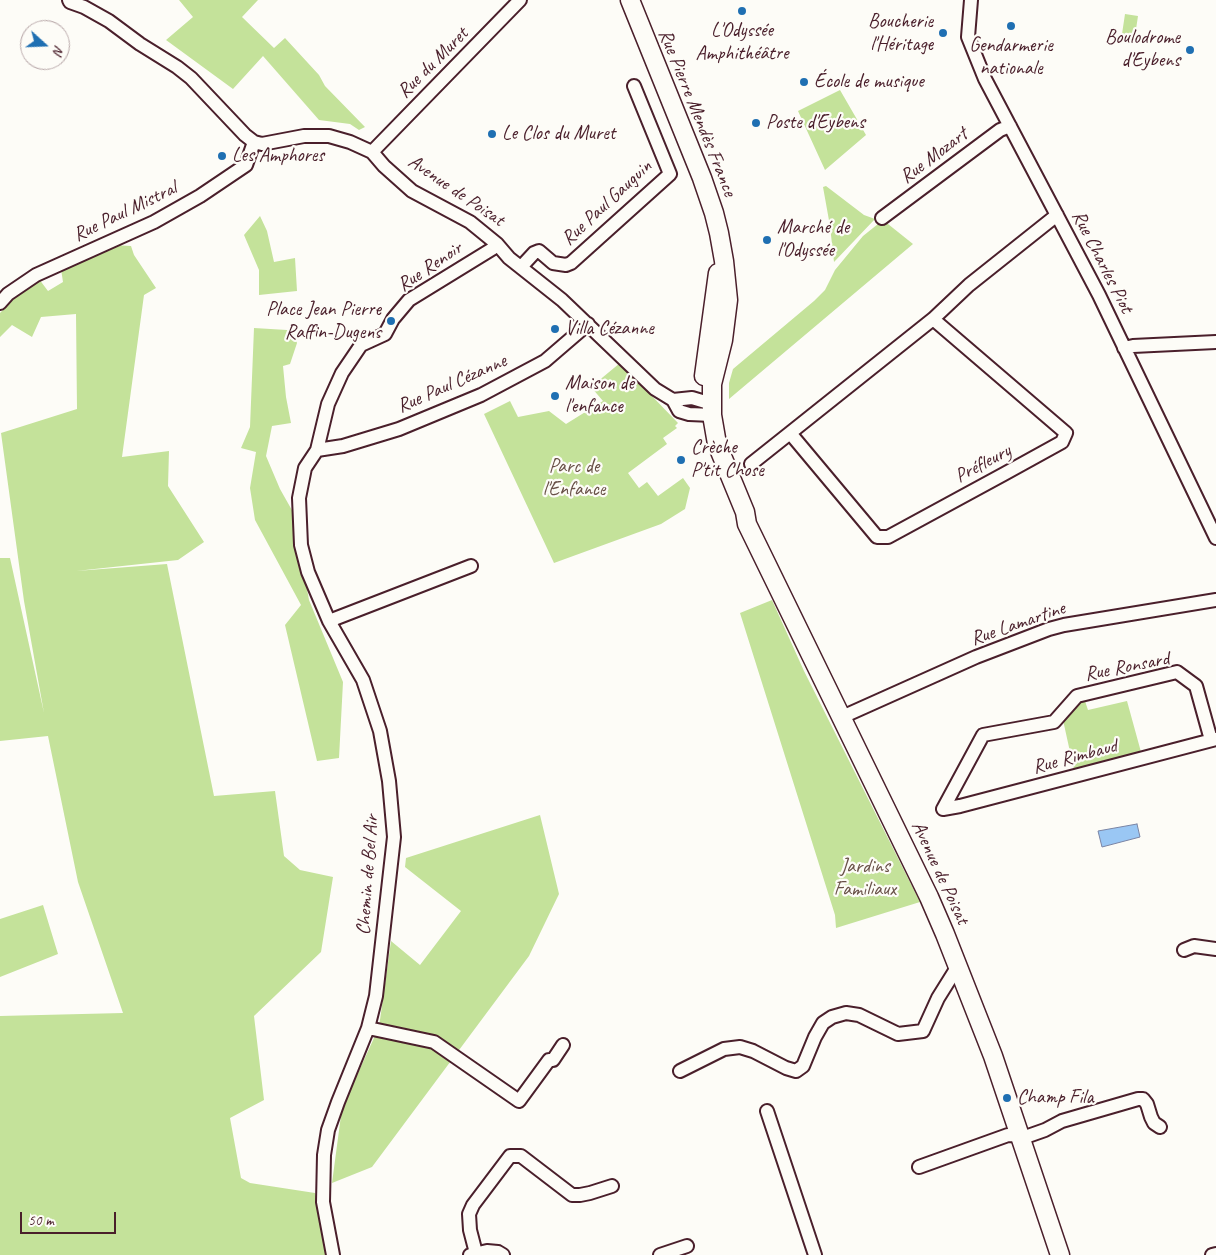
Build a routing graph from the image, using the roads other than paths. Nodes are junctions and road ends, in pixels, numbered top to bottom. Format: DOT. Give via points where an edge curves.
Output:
graph roads {
  1 [pos="69,0"];
  2 [pos="520,0"];
  3 [pos="630,0"];
  4 [pos="971,0"];
  5 [pos="634,86"];
  6 [pos="1010,126"];
  7 [pos="254,142"];
  8 [pos="372,152"];
  9 [pos="1057,215"];
  10 [pos="882,218"];
  11 [pos="497,244"];
  12 [pos="521,267"];
  13 [pos="0,303"];
  14 [pos="933,319"];
  15 [pos="588,324"];
  16 [pos="1216,342"];
  17 [pos="1124,348"];
  18 [pos="708,409"];
  19 [pos="790,433"];
  20 [pos="317,450"];
  21 [pos="751,464"];
  22 [pos="1216,538"];
  23 [pos="472,566"];
  24 [pos="1216,600"];
  25 [pos="329,621"];
  26 [pos="842,717"];
  27 [pos="1214,739"];
  28 [pos="943,808"];
  29 [pos="1216,949"];
  30 [pos="1184,950"];
  31 [pos="958,966"];
  32 [pos="368,1028"];
  33 [pos="564,1045"];
  34 [pos="680,1071"];
  35 [pos="767,1111"];
  36 [pos="1160,1127"];
  37 [pos="1021,1136"];
  38 [pos="919,1167"];
  39 [pos="612,1186"];
  40 [pos="687,1246"];
  41 [pos="473,1254"];
  42 [pos="1216,1254"];
  43 [pos="333,1255"];
  44 [pos="504,1255"];
  45 [pos="660,1255"];
  46 [pos="815,1255"];
  47 [pos="1060,1255"];
  48 [pos="1212,1255"];
  1 -- 7 [label="street" via="109,21 192,78"];
  2 -- 8 [label="street, Rue du Muret"];
  3 -- 18 [label="main road, Rue Pierre Mendès France" via="702,178 714,213 724,261 728,300"];
  4 -- 6 [label="street, Rue Charles Piot" via="967,28 969,42"];
  5 -- 12 [label="street, Rue Paul Gauguin" via="670,174 571,263 553,263 540,251"];
  6 -- 9 [label="street, Rue Charles Piot"];
  6 -- 10 [label="street, Rue Mozart" via="1000,130"];
  7 -- 8 [label="street, Avenue de Poisat" via="262,144 304,136 329,136"];
  7 -- 13 [label="street, Rue Paul Mistral" via="246,165 200,196 154,222 36,275"];
  8 -- 11 [label="street, Avenue de Poisat" via="407,187 470,222"];
  9 -- 14 [label="street" via="969,285"];
  9 -- 17 [label="street, Rue Charles Piot"];
  11 -- 12 [label="street, Avenue de Poisat"];
  11 -- 20 [label="street, Rue Renoir" via="409,300 385,334 360,345 328,404"];
  12 -- 15 [label="street, Avenue de Poisat"];
  14 -- 19 [label="street"];
  14 -- 19 [label="street, Préfleury" via="1066,433 1062,442 888,537 877,537"];
  15 -- 18 [label="street, Avenue de Poisat" via="655,389 673,400 692,398"];
  15 -- 20 [label="street, Rue Paul Cézanne" via="545,361 482,394 399,429 343,446"];
  16 -- 17 [label="street"];
  17 -- 22 [label="street, Rue Charles Piot"];
  18 -- 26 [label="main road, Avenue de Poisat" via="717,444 747,524"];
  19 -- 21 [label="street"];
  20 -- 25 [label="street, Chemin de Bel Air" via="304,468 299,498 301,545 308,572"];
  23 -- 25 [label="street"];
  24 -- 26 [label="street, Rue Lamartine" via="1064,625 976,657"];
  25 -- 32 [label="street, Chemin de Bel Air" via="359,673 373,706 389,781 394,836 392,861 376,996"];
  26 -- 31 [label="main road, Avenue de Poisat" via="929,896"];
  27 -- 28 [label="street, Rue Rimbaud"];
  27 -- 28 [label="street, Rue Ronsard" via="1196,686 1177,672 1077,696 1054,722 983,735"];
  29 -- 30 [label="street" via="1194,946"];
  31 -- 34 [label="street" via="923,1031 898,1034 859,1015 846,1013 823,1023 803,1066 796,1071 740,1047 724,1049"];
  31 -- 37 [label="main road, Avenue de Poisat"];
  32 -- 33 [label="street" via="434,1042 519,1101"];
  32 -- 43 [label="street, Chemin de Bel Air" via="328,1130 324,1155 323,1202"];
  35 -- 46 [label="street"];
  36 -- 37 [label="street" via="1154,1123 1147,1104 1138,1098"];
  37 -- 38 [label="street" via="1008,1135"];
  37 -- 47 [label="main road, Avenue de Poisat"];
  39 -- 41 [label="street" via="572,1195 521,1156 510,1156 473,1205 470,1230"];
  40 -- 45 [label="street"];
  41 -- 44 [label="street" via="487,1251"];
  42 -- 48 [label="street"];
}
